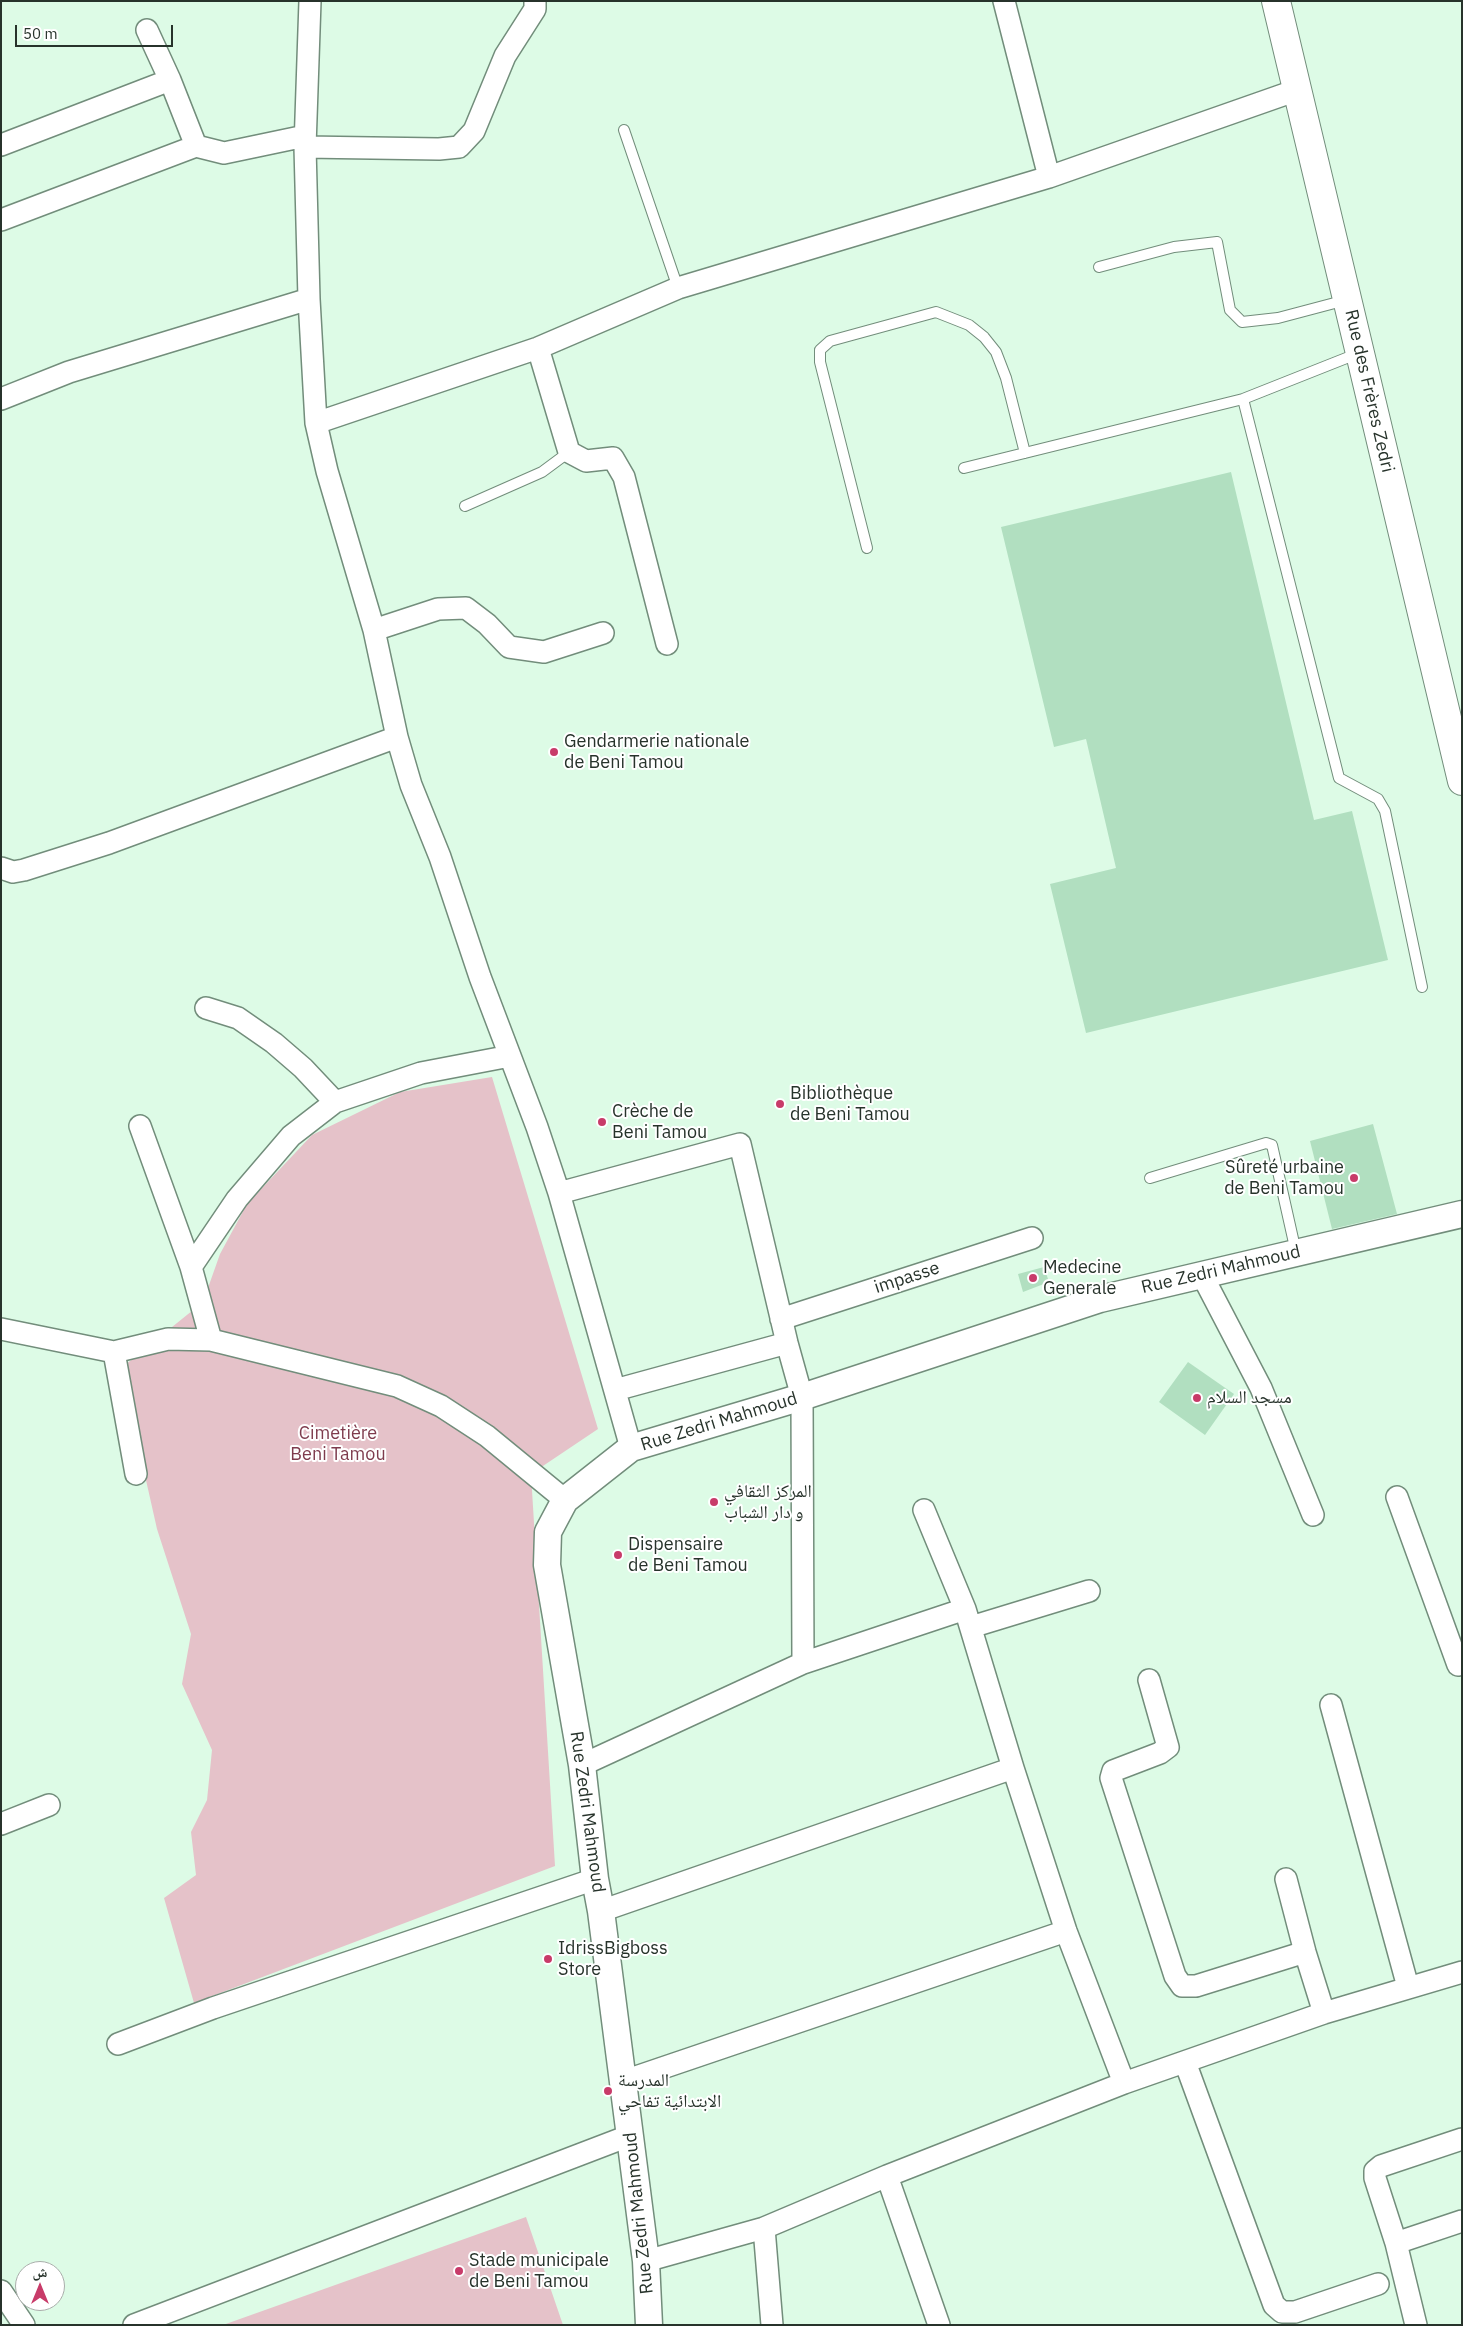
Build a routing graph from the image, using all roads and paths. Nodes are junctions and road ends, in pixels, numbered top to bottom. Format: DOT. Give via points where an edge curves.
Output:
graph roads {
  1 [pos="310,1"];
  2 [pos="535,1"];
  3 [pos="1004,1"];
  4 [pos="1276,1"];
  5 [pos="147,30"];
  6 [pos="170,80"];
  7 [pos="1297,90"];
  8 [pos="624,130"];
  9 [pos="305,141"];
  10 [pos="1,145"];
  11 [pos="196,146"];
  12 [pos="1049,177"];
  13 [pos="1,220"];
  14 [pos="1099,267"];
  15 [pos="678,288"];
  16 [pos="309,299"];
  17 [pos="1347,300"];
  18 [pos="538,348"];
  19 [pos="1360,353"];
  20 [pos="1,399"];
  21 [pos="1243,399"];
  22 [pos="316,423"];
  23 [pos="569,452"];
  24 [pos="1025,453"];
  25 [pos="964,468"];
  26 [pos="465,506"];
  27 [pos="866,548"];
  28 [pos="374,630"];
  29 [pos="602,633"];
  30 [pos="667,644"];
  31 [pos="397,737"];
  32 [pos="1462,781"];
  33 [pos="1,868"];
  34 [pos="1422,987"];
  35 [pos="206,1008"];
  36 [pos="510,1056"];
  37 [pos="335,1102"];
  38 [pos="140,1126"];
  39 [pos="1150,1178"];
  40 [pos="559,1193"];
  41 [pos="1462,1214"];
  42 [pos="1032,1238"];
  43 [pos="1296,1252"];
  44 [pos="191,1268"];
  45 [pos="1202,1275"];
  46 [pos="781,1319"];
  47 [pos="1,1329"];
  48 [pos="211,1340"];
  49 [pos="787,1343"];
  50 [pos="114,1352"];
  51 [pos="615,1390"];
  52 [pos="802,1397"];
  53 [pos="631,1448"];
  54 [pos="136,1474"];
  55 [pos="1397,1497"];
  56 [pos="565,1500"];
  57 [pos="924,1510"];
  58 [pos="1313,1514"];
  59 [pos="1089,1591"];
  60 [pos="968,1618"];
  61 [pos="803,1663"];
  62 [pos="1462,1664"];
  63 [pos="1148,1680"];
  64 [pos="1331,1705"];
  65 [pos="582,1765"];
  66 [pos="1013,1768"];
  67 [pos="49,1805"];
  68 [pos="1,1824"];
  69 [pos="595,1879"];
  70 [pos="1286,1879"];
  71 [pos="601,1911"];
  72 [pos="1066,1931"];
  73 [pos="1304,1952"];
  74 [pos="1462,1972"];
  75 [pos="1408,1987"];
  76 [pos="1324,2013"];
  77 [pos="118,2044"];
  78 [pos="1184,2062"];
  79 [pos="624,2081"];
  80 [pos="1124,2083"];
  81 [pos="631,2135"];
  82 [pos="1462,2139"];
  83 [pos="887,2176"];
  84 [pos="1462,2221"];
  85 [pos="764,2228"];
  86 [pos="1396,2243"];
  87 [pos="646,2261"];
  88 [pos="1378,2284"];
  89 [pos="1,2291"];
  90 [pos="24,2325"];
  91 [pos="134,2325"];
  92 [pos="649,2325"];
  93 [pos="772,2325"];
  94 [pos="939,2325"];
  95 [pos="1416,2325"];
  1 -- 9 [label="street"];
  2 -- 9 [label="street" via="534,9 505,56 474,131 460,147 440,149"];
  3 -- 12 [label="street"];
  4 -- 7 [label="main road, Rue des Frères Zedri"];
  5 -- 6 [label="street"];
  6 -- 10 [label="street"];
  6 -- 11 [label="street"];
  7 -- 12 [label="street"];
  7 -- 17 [label="main road, Rue des Frères Zedri"];
  8 -- 15 [label="lane"];
  9 -- 11 [label="street" via="224,153"];
  9 -- 16 [label="street"];
  11 -- 13 [label="street"];
  12 -- 15 [label="street"];
  14 -- 17 [label="lane" via="1174,247 1217,242 1230,310 1242,322 1278,318"];
  15 -- 18 [label="street"];
  16 -- 20 [label="street" via="69,372"];
  16 -- 22 [label="street"];
  17 -- 19 [label="main road, Rue des Frères Zedri"];
  18 -- 22 [label="street"];
  18 -- 23 [label="street"];
  19 -- 21 [label="lane"];
  19 -- 32 [label="main road, Rue des Frères Zedri"];
  21 -- 24 [label="lane"];
  21 -- 34 [label="lane" via="1339,778 1378,799 1385,811"];
  22 -- 28 [label="street"];
  23 -- 26 [label="lane" via="542,472"];
  23 -- 30 [label="street" via="586,461 613,458 624,477"];
  24 -- 25 [label="lane"];
  24 -- 27 [label="lane" via="996,352 969,325 936,312 830,342 820,350 820,362"];
  28 -- 29 [label="street" via="438,609 466,608 510,647 544,652"];
  28 -- 31 [label="street"];
  31 -- 33 [label="street" via="109,843 24,870 13,872"];
  31 -- 36 [label="street" via="411,785 440,857"];
  35 -- 37 [label="street" via="238,1018 274,1044 303,1068"];
  36 -- 37 [label="street" via="421,1073"];
  36 -- 40 [label="street"];
  37 -- 44 [label="street" via="285,1143 237,1199"];
  38 -- 44 [label="street"];
  39 -- 43 [label="lane" via="1266,1143 1272,1145"];
  40 -- 46 [label="street" via="740,1144"];
  40 -- 51 [label="street"];
  41 -- 43 [label="street, Rue Zedri Mahmoud"];
  42 -- 46 [label="street, impasse"];
  43 -- 45 [label="street, Rue Zedri Mahmoud"];
  44 -- 48 [label="street"];
  45 -- 52 [label="street, Rue Zedri Mahmoud" via="1100,1299"];
  45 -- 58 [label="street" via="1261,1388"];
  46 -- 49 [label="street"];
  47 -- 50 [label="street"];
  48 -- 50 [label="street" via="168,1339"];
  48 -- 56 [label="street" via="397,1386 441,1406 487,1436"];
  49 -- 51 [label="street"];
  49 -- 52 [label="street"];
  50 -- 54 [label="street"];
  51 -- 53 [label="street"];
  52 -- 53 [label="street, Rue Zedri Mahmoud"];
  52 -- 61 [label="street"];
  53 -- 56 [label="street, Rue Zedri Mahmoud"];
  55 -- 62 [label="street" via="1458,1665"];
  56 -- 65 [label="street, Rue Zedri Mahmoud" via="548,1532 547,1565"];
  57 -- 60 [label="street"];
  59 -- 60 [label="street"];
  60 -- 61 [label="street"];
  60 -- 66 [label="street"];
  61 -- 65 [label="street"];
  63 -- 73 [label="street" via="1168,1746 1160,1753 1113,1771 1111,1778 1175,1976 1182,1986 1196,1986"];
  64 -- 75 [label="street"];
  65 -- 69 [label="street, Rue Zedri Mahmoud"];
  66 -- 71 [label="street"];
  66 -- 72 [label="street"];
  67 -- 68 [label="street"];
  69 -- 71 [label="street, Rue Zedri Mahmoud"];
  69 -- 77 [label="street" via="213,2008"];
  70 -- 73 [label="street"];
  71 -- 79 [label="street, Rue Zedri Mahmoud"];
  72 -- 79 [label="street"];
  72 -- 80 [label="street"];
  73 -- 76 [label="street"];
  74 -- 75 [label="street"];
  75 -- 76 [label="street"];
  76 -- 78 [label="street"];
  78 -- 80 [label="street"];
  78 -- 88 [label="street" via="1274,2305 1282,2312 1295,2312"];
  79 -- 81 [label="street, Rue Zedri Mahmoud"];
  80 -- 83 [label="street"];
  81 -- 87 [label="street, Rue Zedri Mahmoud"];
  81 -- 91 [label="street"];
  82 -- 86 [label="street" via="1381,2166 1375,2171"];
  83 -- 85 [label="street"];
  83 -- 94 [label="street"];
  84 -- 86 [label="street"];
  85 -- 87 [label="street"];
  85 -- 93 [label="street"];
  86 -- 95 [label="street"];
  87 -- 92 [label="street, Rue Zedri Mahmoud"];
  89 -- 90 [label="street"];
}
